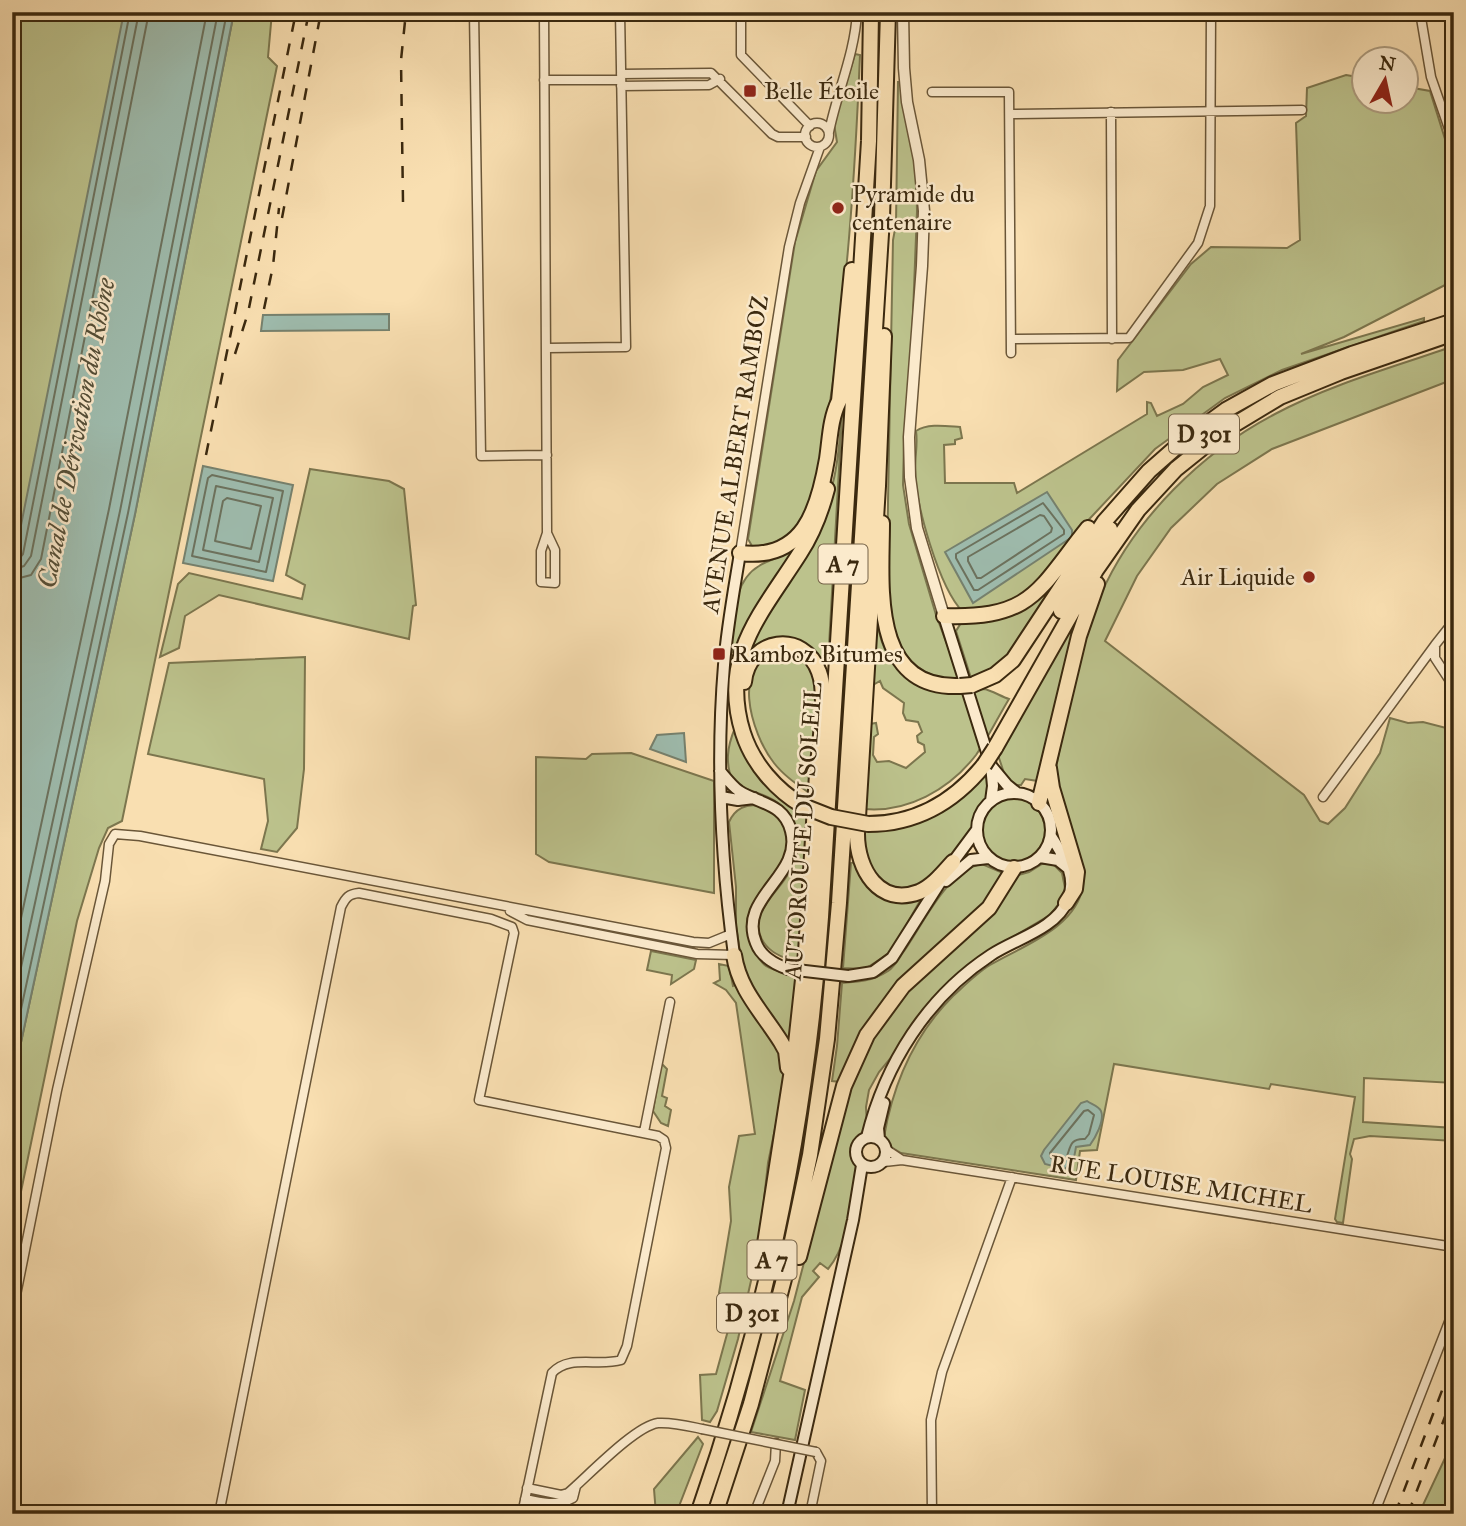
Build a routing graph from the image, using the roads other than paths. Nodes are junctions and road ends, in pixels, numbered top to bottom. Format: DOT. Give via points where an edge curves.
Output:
graph roads {
  1 [pos="474,12"];
  2 [pos="544,12"];
  3 [pos="620,12"];
  4 [pos="741,12"];
  5 [pos="857,12"];
  6 [pos="872,12"];
  7 [pos="888,12"];
  8 [pos="903,12"];
  9 [pos="1211,12"];
  10 [pos="1420,12"];
  11 [pos="544,80"];
  12 [pos="621,80"];
  13 [pos="932,92"];
  14 [pos="1302,110"];
  15 [pos="832,111"];
  16 [pos="1212,111"];
  17 [pos="1111,113"];
  18 [pos="1010,114"];
  19 [pos="815,124"];
  20 [pos="829,132"];
  21 [pos="806,137"];
  22 [pos="1454,143"];
  23 [pos="816,146"];
  24 [pos="882,218"];
  25 [pos="864,222"];
  26 [pos="1454,321"];
  27 [pos="1454,333"];
  28 [pos="1011,339"];
  29 [pos="1112,339"];
  30 [pos="548,348"];
  31 [pos="1011,353"];
  32 [pos="1358,354"];
  33 [pos="839,401"];
  34 [pos="547,455"];
  35 [pos="878,486"];
  36 [pos="1125,527"];
  37 [pos="547,533"];
  38 [pos="740,553"];
  39 [pos="944,617"];
  40 [pos="1454,621"];
  41 [pos="1435,645"];
  42 [pos="1454,687"];
  43 [pos="988,754"];
  44 [pos="1048,760"];
  45 [pos="720,771"];
  46 [pos="1017,793"];
  47 [pos="721,794"];
  48 [pos="738,795"];
  49 [pos="1323,796"];
  50 [pos="804,801"];
  51 [pos="991,801"];
  52 [pos="1039,803"];
  53 [pos="722,818"];
  54 [pos="976,831"];
  55 [pos="1051,836"];
  56 [pos="988,858"];
  57 [pos="1040,858"];
  58 [pos="953,862"];
  59 [pos="1014,868"];
  60 [pos="1068,868"];
  61 [pos="938,887"];
  62 [pos="1066,903"];
  63 [pos="502,906"];
  64 [pos="731,934"];
  65 [pos="734,955"];
  66 [pos="670,1002"];
  67 [pos="914,1032"];
  68 [pos="786,1114"];
  69 [pos="644,1132"];
  70 [pos="867,1137"];
  71 [pos="879,1139"];
  72 [pos="887,1150"];
  73 [pos="902,1160"];
  74 [pos="873,1165"];
  75 [pos="1012,1177"];
  76 [pos="1454,1247"];
  77 [pos="777,1309"];
  78 [pos="1454,1309"];
  79 [pos="12,1315"];
  80 [pos="735,1403"];
  81 [pos="776,1443"];
  82 [pos="576,1486"];
  83 [pos="527,1488"];
  84 [pos="525,1499"];
  85 [pos="219,1514"];
  86 [pos="522,1514"];
  87 [pos="698,1514"];
  88 [pos="715,1514"];
  89 [pos="754,1514"];
  90 [pos="787,1514"];
  91 [pos="810,1514"];
  92 [pos="932,1514"];
  93 [pos="1374,1514"];
  1 -- 34 [label="street" via="481,456"];
  2 -- 11 [label="street"];
  3 -- 12 [label="street"];
  4 -- 19 [label="street" via="741,55"];
  5 -- 15 [label="street"];
  6 -- 25 [label="highway, AUTOROUTE DU SOLEIL / A 7"];
  7 -- 24 [label="highway, AUTOROUTE DU SOLEIL / A 7"];
  8 -- 39 [label="street" via="904,68 924,211 910,477 917,528"];
  9 -- 16 [label="street"];
  10 -- 22 [label="street" via="1436,97"];
  11 -- 12 [label="street"];
  11 -- 30 [label="street"];
  12 -- 21 [label="street" via="709,85 720,79 772,134"];
  12 -- 30 [label="street" via="626,347"];
  13 -- 18 [label="street" via="1009,92"];
  14 -- 16 [label="street"];
  15 -- 19 [label="street"];
  15 -- 20 [label="street"];
  16 -- 17 [label="street"];
  16 -- 29 [label="street" via="1210,206 1198,243 1129,338"];
  17 -- 18 [label="street"];
  17 -- 29 [label="street"];
  18 -- 28 [label="street"];
  19 -- 20 [label="street" via="824,125"];
  19 -- 21 [label="street"];
  20 -- 23 [label="street" via="828,139"];
  21 -- 23 [label="street"];
  23 -- 38 [label="street, AVENUE ALBERT RAMBOZ" via="789,247"];
  24 -- 35 [label="highway" via="888,236"];
  24 -- 77 [label="highway, AUTOROUTE DU SOLEIL / A 7" via="831,998 810,1155"];
  25 -- 33 [label="highway, D 301" via="855,242"];
  25 -- 80 [label="highway, AUTOROUTE DU SOLEIL / A 7" via="813,1018 784,1204"];
  26 -- 32 [label="highway, D 301"];
  27 -- 36 [label="highway, D 301" via="1320,380 1250,414 1176,469"];
  28 -- 29 [label="street"];
  28 -- 31 [label="street"];
  30 -- 34 [label="street"];
  32 -- 35 [label="highway" via="1259,392 1226,410 1165,456 1104,522 1017,655 1000,671 966,686 943,686 919,676 902,662 889,641 883,608 882,496"];
  32 -- 39 [label="highway" via="1348,351 1271,379 1194,425 1129,481 1039,590 1019,606 991,616"];
  32 -- 43 [label="highway, D 301" via="1229,415 1152,478 1098,546"];
  33 -- 38 [label="highway" via="820,491 804,528 774,553"];
  33 -- 50 [label="highway, D 301" via="833,464 822,508 800,553 757,617 736,673 737,710 751,751 772,781 786,794"];
  34 -- 37 [label="street"];
  35 -- 58 [label="highway" via="858,853 869,879 897,894 924,889"];
  36 -- 43 [label="highway, D 301"];
  36 -- 44 [label="highway" via="1088,607"];
  37 -- 37 [label="street" via="541,551 541,582 555,583 555,550"];
  38 -- 45 [label="main road, AVENUE ALBERT RAMBOZ" via="724,665"];
  39 -- 43 [label="main road"];
  40 -- 41 [label="street"];
  41 -- 42 [label="street" via="1435,658"];
  41 -- 49 [label="street"];
  43 -- 46 [label="main road"];
  43 -- 50 [label="highway, D 301" via="935,799 902,812 868,820"];
  43 -- 51 [label="main road"];
  44 -- 52 [label="highway"];
  44 -- 62 [label="highway" via="1077,872 1075,889"];
  45 -- 47 [label="main road, AVENUE ALBERT RAMBOZ"];
  45 -- 48 [label="main road"];
  46 -- 51 [label="main road"];
  46 -- 52 [label="main road"];
  47 -- 48 [label="main road"];
  47 -- 53 [label="main road, AVENUE ALBERT RAMBOZ"];
  48 -- 53 [label="main road"];
  48 -- 61 [label="main road, bridge" via="780,811 792,835 789,860 758,904 752,923 761,952 772,962 788,969 848,975 873,972 889,962"];
  50 -- 68 [label="highway, D 301" via="768,763 747,718 746,668 770,646 791,645 812,658 821,675 822,692 804,975"];
  51 -- 54 [label="main road" via="979,816"];
  52 -- 55 [label="main road" via="1048,816"];
  53 -- 64 [label="main road, AVENUE ALBERT RAMBOZ"];
  54 -- 56 [label="main road"];
  54 -- 58 [label="main road"];
  55 -- 57 [label="main road"];
  55 -- 60 [label="main road"];
  56 -- 59 [label="main road"];
  56 -- 61 [label="main road" via="967,862"];
  57 -- 59 [label="main road"];
  57 -- 60 [label="main road" via="1058,860"];
  58 -- 61 [label="main road"];
  59 -- 77 [label="highway" via="989,908 903,986 863,1042 839,1102 787,1305"];
  60 -- 62 [label="main road" via="1071,884"];
  62 -- 67 [label="main road" via="1058,915 967,973"];
  63 -- 64 [label="street" via="702,944"];
  63 -- 65 [label="street" via="527,920 697,954"];
  63 -- 79 [label="street" via="115,834"];
  64 -- 65 [label="main road, AVENUE ALBERT RAMBOZ"];
  65 -- 68 [label="highway" via="743,987 786,1051"];
  66 -- 69 [label="street"];
  67 -- 70 [label="main road" via="886,1077"];
  67 -- 71 [label="main road" via="886,1096"];
  68 -- 80 [label="highway, D 301"];
  69 -- 83 [label="street" via="664,1140 666,1149 627,1346 621,1360 609,1364 571,1362 552,1373"];
  69 -- 85 [label="street" via="480,1100 512,927 359,893 346,897"];
  70 -- 71 [label="main road"];
  70 -- 74 [label="main road" via="856,1153"];
  71 -- 72 [label="main road"];
  72 -- 73 [label="street, RUE LOUISE MICHEL"];
  72 -- 74 [label="main road"];
  73 -- 74 [label="street, RUE LOUISE MICHEL"];
  73 -- 75 [label="street, RUE LOUISE MICHEL"];
  74 -- 90 [label="main road" via="853,1220"];
  75 -- 76 [label="street, RUE LOUISE MICHEL"];
  75 -- 92 [label="street" via="942,1373 931,1420"];
  77 -- 88 [label="highway, AUTOROUTE DU SOLEIL / A 7"];
  78 -- 93 [label="street"];
  80 -- 87 [label="highway, AUTOROUTE DU SOLEIL / A 7"];
  81 -- 82 [label="street, bridge" via="669,1423 647,1426"];
  81 -- 89 [label="street" via="775,1461"];
  81 -- 91 [label="street, bridge" via="816,1452 821,1461"];
  82 -- 83 [label="street" via="561,1495"];
  82 -- 84 [label="street" via="573,1498 564,1503"];
  83 -- 84 [label="street"];
  84 -- 86 [label="street"];
}
